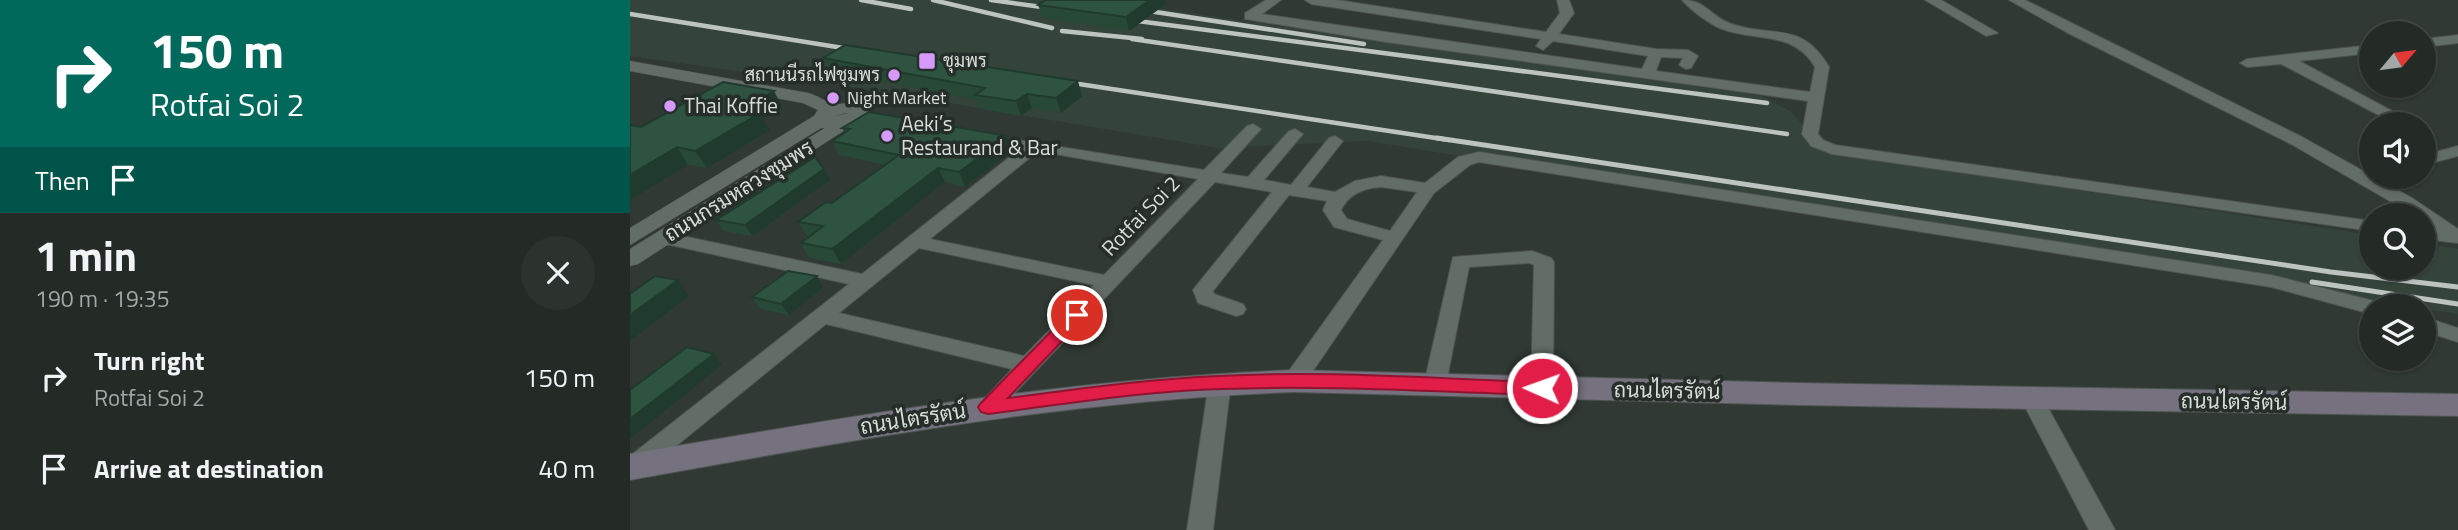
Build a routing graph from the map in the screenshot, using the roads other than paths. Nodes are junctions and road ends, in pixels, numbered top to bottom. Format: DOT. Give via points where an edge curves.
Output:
graph roads {
  1 [pos="1275,0"];
  2 [pos="1311,0"];
  3 [pos="1563,0"];
  4 [pos="1688,0"];
  5 [pos="1931,0"];
  6 [pos="2015,0"];
  7 [pos="1409,15"];
  8 [pos="1991,33"];
  9 [pos="1549,37"];
  10 [pos="1385,38"];
  11 [pos="2458,39"];
  12 [pos="2436,42"];
  13 [pos="2359,50"];
  14 [pos="1657,52"];
  15 [pos="1535,59"];
  16 [pos="2283,59"];
  17 [pos="2247,63"];
  18 [pos="1686,65"];
  19 [pos="630,66"];
  20 [pos="1647,74"];
  21 [pos="1816,97"];
  22 [pos="2385,112"];
  23 [pos="840,117"];
  24 [pos="883,120"];
  25 [pos="1253,129"];
  26 [pos="970,134"];
  27 [pos="1295,135"];
  28 [pos="1335,141"];
  29 [pos="1035,145"];
  30 [pos="2458,151"];
  31 [pos="2436,157"];
  32 [pos="2359,171"];
  33 [pos="1209,177"];
  34 [pos="1251,184"];
  35 [pos="1428,189"];
  36 [pos="2391,189"];
  37 [pos="1289,190"];
  38 [pos="1338,198"];
  39 [pos="2359,224"];
  40 [pos="2436,234"];
  41 [pos="634,235"];
  42 [pos="1392,237"];
  43 [pos="2458,237"];
  44 [pos="664,238"];
  45 [pos="915,241"];
  46 [pos="630,259"];
  47 [pos="866,281"];
  48 [pos="1109,282"];
  49 [pos="2359,304"];
  50 [pos="1236,309"];
  51 [pos="822,316"];
  52 [pos="2436,328"];
  53 [pos="2458,335"];
  54 [pos="1029,365"];
  55 [pos="1294,381"];
  56 [pos="1220,382"];
  57 [pos="1435,384"];
  58 [pos="1542,388"];
  59 [pos="2032,399"];
  60 [pos="2457,406"];
  61 [pos="988,407"];
  62 [pos="632,466"];
  63 [pos="1200,530"];
  64 [pos="2102,530"];
  1 -- 10 [label="street" via="1251,16"];
  2 -- 7 [label="street"];
  3 -- 9 [label="street" via="1567,13"];
  4 -- 21 [label="street" via="1725,26 1783,36 1805,45 1822,67"];
  5 -- 8 [label="street"];
  6 -- 32 [label="street"];
  7 -- 9 [label="street"];
  7 -- 10 [label="street"];
  9 -- 14 [label="street"];
  9 -- 15 [label="street"];
  10 -- 15 [label="street"];
  11 -- 12 [label="street"];
  13 -- 16 [label="street"];
  14 -- 18 [label="street" via="1688,54"];
  14 -- 20 [label="street"];
  15 -- 20 [label="street"];
  16 -- 17 [label="street"];
  16 -- 22 [label="street"];
  19 -- 23 [label="street" via="808,98"];
  20 -- 21 [label="street"];
  21 -- 39 [label="street" via="1810,134 1832,149"];
  23 -- 24 [label="street"];
  23 -- 41 [label="street, ถนนกรมหลวงชุมพร"];
  23 -- 44 [label="street, ถนนกรมหลวงชุมพร"];
  25 -- 33 [label="street"];
  26 -- 29 [label="street"];
  27 -- 34 [label="street"];
  28 -- 37 [label="street"];
  29 -- 33 [label="street"];
  29 -- 45 [label="street"];
  30 -- 31 [label="street"];
  33 -- 34 [label="street"];
  33 -- 48 [label="street, Rotfai Soi 2"];
  34 -- 37 [label="street"];
  35 -- 38 [label="street" via="1373,181 1354,186"];
  35 -- 42 [label="street"];
  35 -- 49 [label="street" via="1464,160 1479,157 2271,281"];
  36 -- 43 [label="street"];
  37 -- 38 [label="street"];
  37 -- 50 [label="street" via="1203,290 1205,298"];
  38 -- 42 [label="street" via="1332,210 1340,223"];
  40 -- 43 [label="street"];
  41 -- 44 [label="street"];
  42 -- 55 [label="street"];
  44 -- 46 [label="street, ถนนกรมหลวงชุมพร"];
  44 -- 47 [label="street"];
  45 -- 47 [label="street"];
  45 -- 48 [label="street"];
  47 -- 51 [label="street"];
  48 -- 54 [label="street, Rotfai Soi 2"];
  51 -- 54 [label="street"];
  51 -- 62 [label="street"];
  52 -- 53 [label="street"];
  54 -- 61 [label="street, Rotfai Soi 2"];
  55 -- 56 [label="main road, ถนนไตรรัตน์"];
  55 -- 57 [label="main road, ถนนไตรรัตน์"];
  56 -- 61 [label="main road, ถนนไตรรัตน์"];
  56 -- 63 [label="street"];
  57 -- 58 [label="main road, ถนนไตรรัตน์"];
  57 -- 58 [label="street" via="1460,261 1532,257 1544,262"];
  58 -- 59 [label="main road, ถนนไตรรัตน์"];
  59 -- 60 [label="main road, ถนนไตรรัตน์"];
  59 -- 64 [label="street"];
  61 -- 62 [label="main road, ถนนไตรรัตน์"];
}
